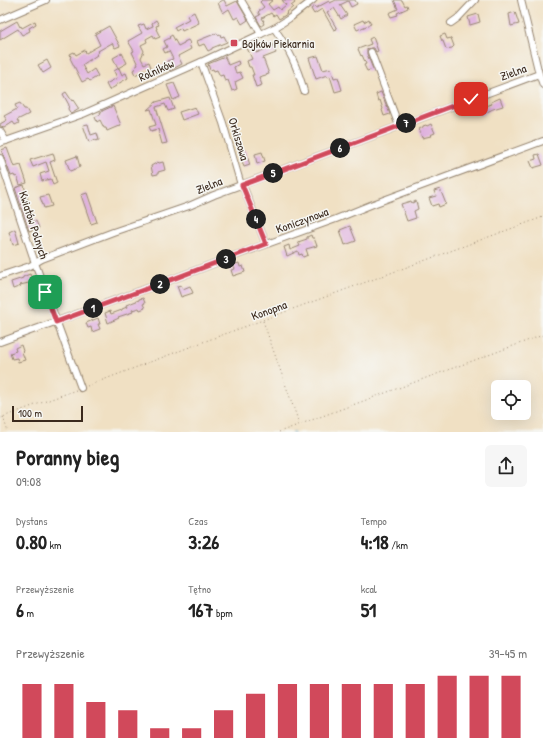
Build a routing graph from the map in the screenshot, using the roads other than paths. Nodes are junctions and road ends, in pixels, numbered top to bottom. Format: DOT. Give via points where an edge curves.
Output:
graph roads {
  1 [pos="46,0"];
  2 [pos="241,0"];
  3 [pos="313,0"];
  4 [pos="475,0"];
  5 [pos="521,0"];
  6 [pos="0,20"];
  7 [pos="451,23"];
  8 [pos="274,28"];
  9 [pos="261,34"];
  10 [pos="372,52"];
  11 [pos="202,62"];
  12 [pos="539,74"];
  13 [pos="543,85"];
  14 [pos="304,91"];
  15 [pos="399,126"];
  16 [pos="0,131"];
  17 [pos="543,141"];
  18 [pos="3,142"];
  19 [pos="0,158"];
  20 [pos="242,185"];
  21 [pos="266,244"];
  22 [pos="35,263"];
  23 [pos="0,276"];
  24 [pos="56,322"];
  25 [pos="0,342"];
  26 [pos="81,388"];
  1 -- 6 [label="street"];
  2 -- 9 [label="street"];
  3 -- 8 [label="street, Rolników"];
  4 -- 7 [label="street"];
  5 -- 12 [label="street"];
  8 -- 9 [label="street, Rolników"];
  8 -- 14 [label="street" via="295,63"];
  9 -- 11 [label="street, Rolników"];
  10 -- 15 [label="street"];
  11 -- 18 [label="street, Rolników" via="83,114"];
  11 -- 20 [label="street, Orkiszowa"];
  12 -- 13 [label="street"];
  12 -- 15 [label="street, Zielna"];
  15 -- 20 [label="street, Zielna"];
  16 -- 18 [label="street"];
  17 -- 21 [label="street, Koniczynowa"];
  19 -- 22 [label="street, Kwiatów Polnych"];
  20 -- 21 [label="street, Orkiszowa"];
  20 -- 22 [label="street, Zielna"];
  21 -- 24 [label="street, Koniczynowa"];
  22 -- 23 [label="street, Zielna"];
  22 -- 24 [label="street, Kwiatów Polnych"];
  24 -- 25 [label="street, Koniczynowa"];
  24 -- 26 [label="street, Kwiatów Polnych"];
}
